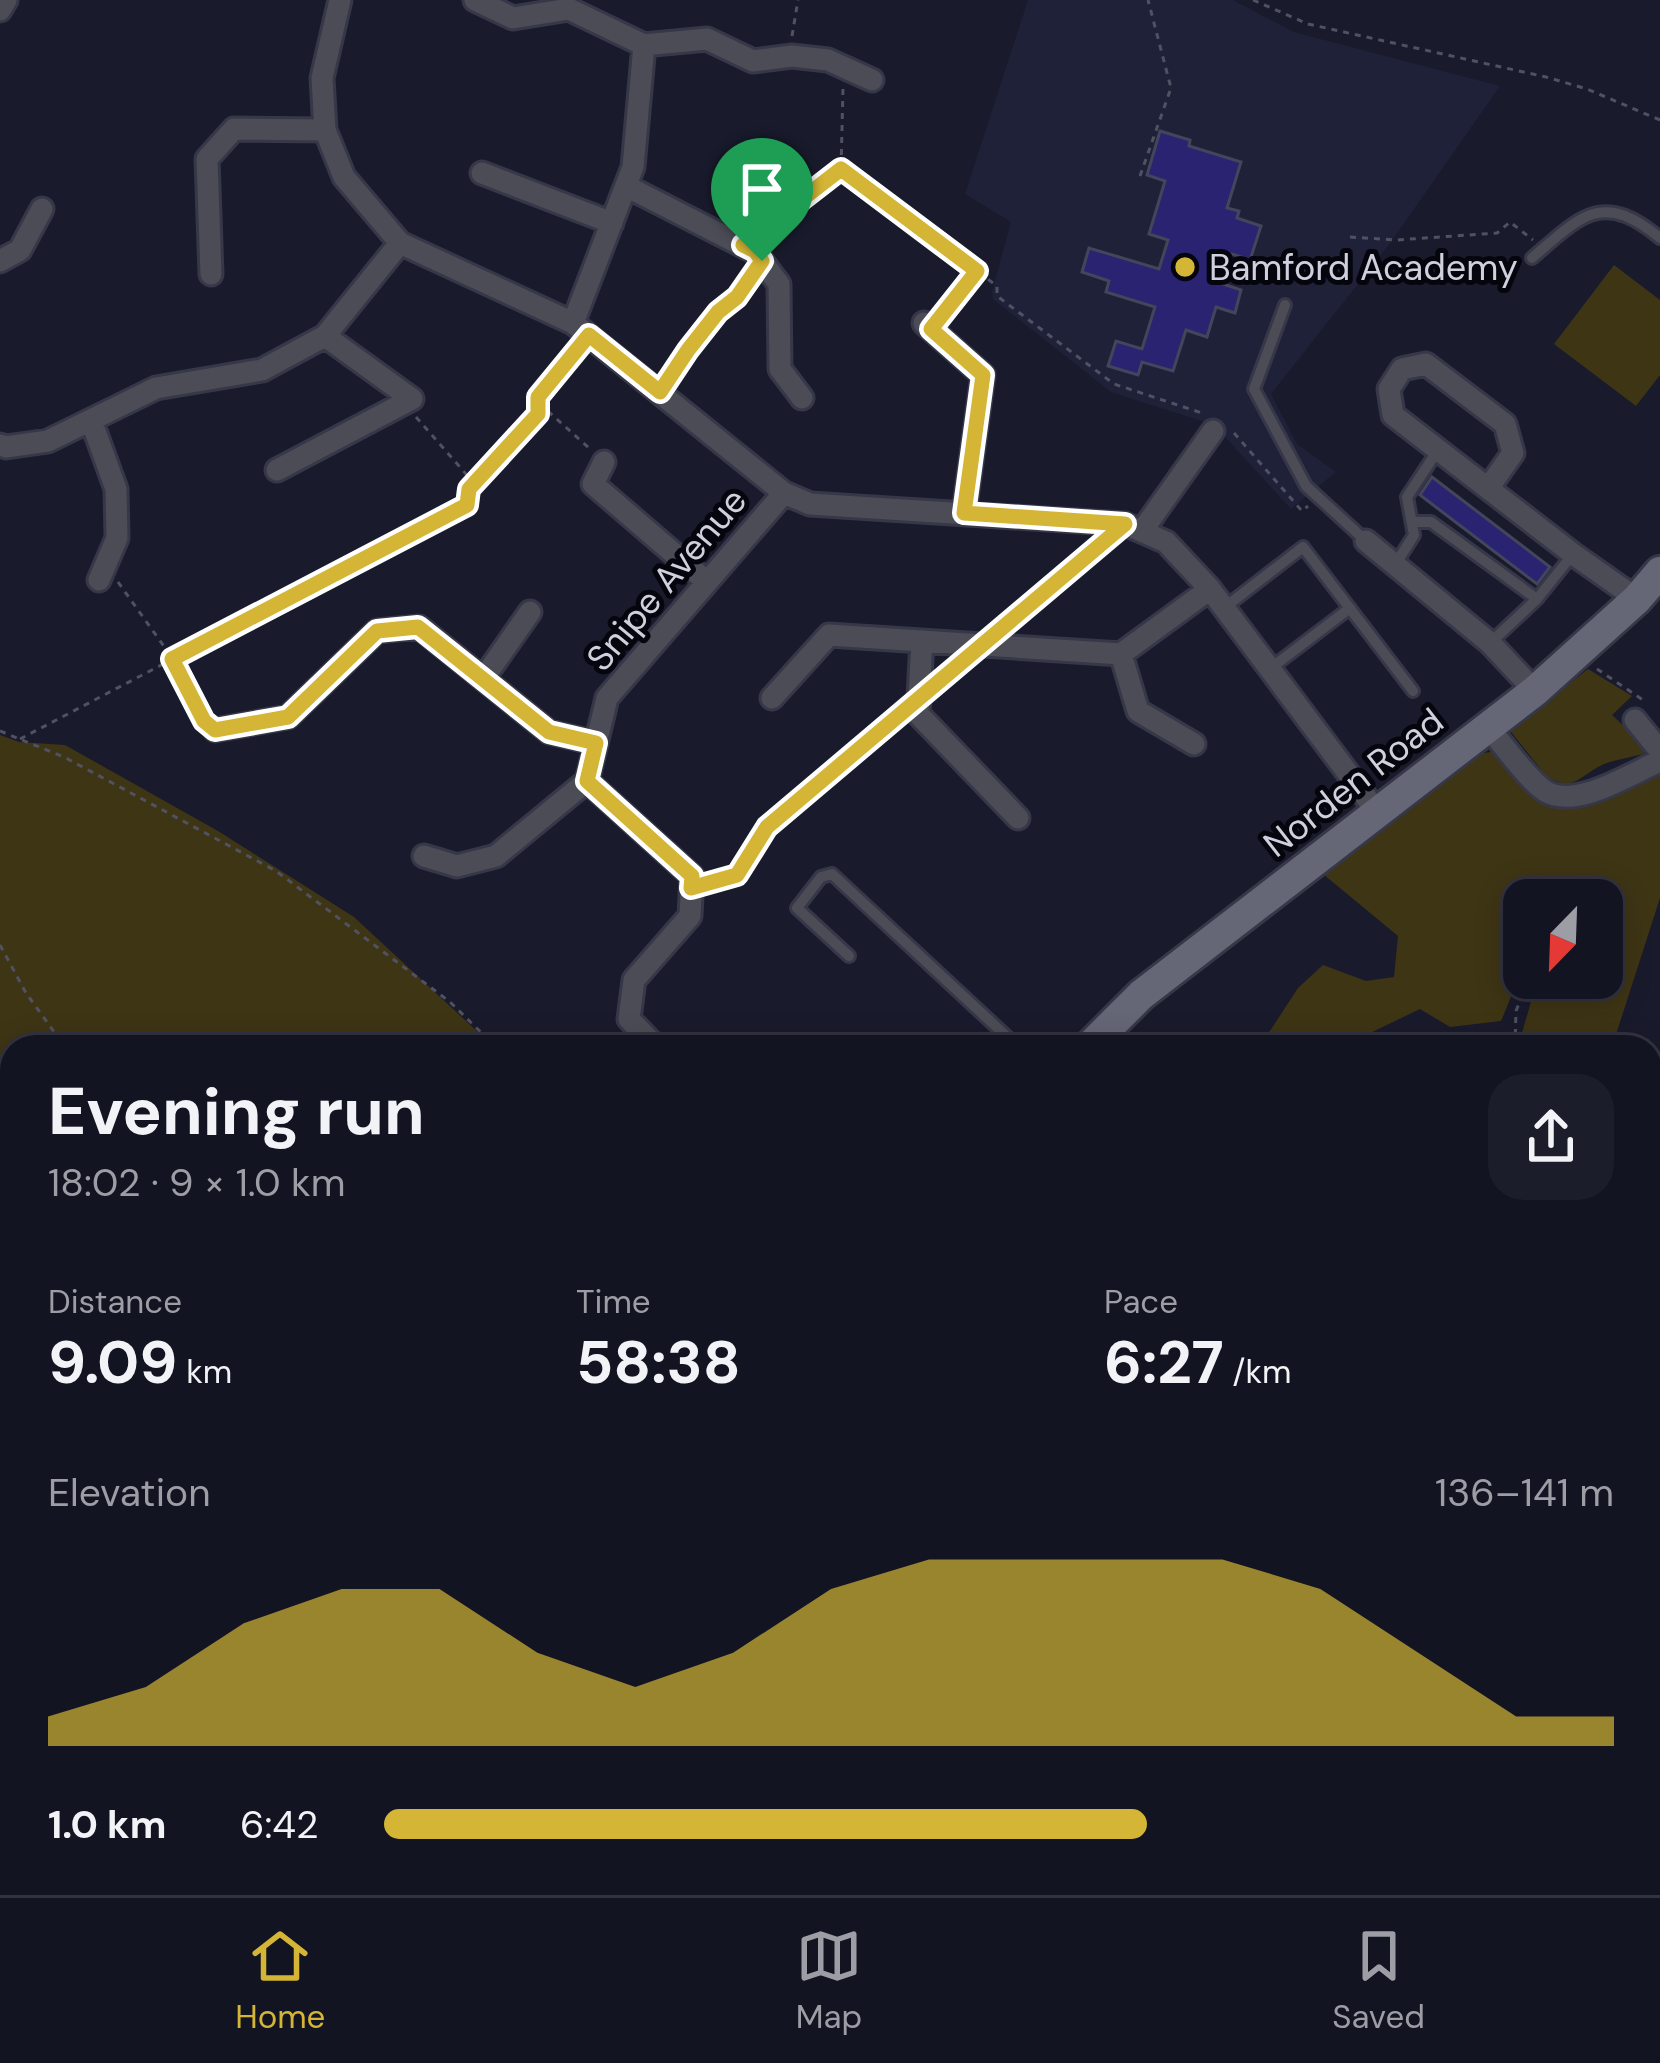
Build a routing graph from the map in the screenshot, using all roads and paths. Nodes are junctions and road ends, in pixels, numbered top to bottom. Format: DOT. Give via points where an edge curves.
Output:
graph roads {
  1 [pos="7,0"];
  2 [pos="340,0"];
  3 [pos="475,0"];
  4 [pos="798,0"];
  5 [pos="1148,0"];
  6 [pos="1253,0"];
  7 [pos="0,10"];
  8 [pos="644,45"];
  9 [pos="789,56"];
  10 [pos="843,67"];
  11 [pos="872,80"];
  12 [pos="1660,120"];
  13 [pos="325,130"];
  14 [pos="841,169"];
  15 [pos="482,173"];
  16 [pos="1140,176"];
  17 [pos="626,186"];
  18 [pos="42,209"];
  19 [pos="612,223"];
  20 [pos="1350,237"];
  21 [pos="1660,238"];
  22 [pos="400,243"];
  23 [pos="743,245"];
  24 [pos="1544,248"];
  25 [pos="1532,258"];
  26 [pos="0,261"];
  27 [pos="762,261"];
  28 [pos="977,271"];
  29 [pos="211,274"];
  30 [pos="1285,305"];
  31 [pos="927,326"];
  32 [pos="581,329"];
  33 [pos="325,336"];
  34 [pos="433,383"];
  35 [pos="660,392"];
  36 [pos="802,398"];
  37 [pos="408,401"];
  38 [pos="538,402"];
  39 [pos="91,420"];
  40 [pos="1216,426"];
  41 [pos="0,445"];
  42 [pos="1438,449"];
  43 [pos="604,462"];
  44 [pos="277,470"];
  45 [pos="474,483"];
  46 [pos="1489,488"];
  47 [pos="784,493"];
  48 [pos="1320,499"];
  49 [pos="964,513"];
  50 [pos="1412,522"];
  51 [pos="1134,528"];
  52 [pos="1366,541"];
  53 [pos="1574,554"];
  54 [pos="1395,565"];
  55 [pos="102,572"];
  56 [pos="1660,572"];
  57 [pos="707,582"];
  58 [pos="1210,589"];
  59 [pos="1537,599"];
  60 [pos="1636,599"];
  61 [pos="1224,608"];
  62 [pos="1350,608"];
  63 [pos="530,612"];
  64 [pos="922,641"];
  65 [pos="1490,643"];
  66 [pos="980,644"];
  67 [pos="1578,652"];
  68 [pos="1121,654"];
  69 [pos="172,659"];
  70 [pos="1270,669"];
  71 [pos="483,679"];
  72 [pos="1413,691"];
  73 [pos="1534,691"];
  74 [pos="772,698"];
  75 [pos="919,699"];
  76 [pos="1635,720"];
  77 [pos="1488,727"];
  78 [pos="0,730"];
  79 [pos="215,730"];
  80 [pos="20,739"];
  81 [pos="596,743"];
  82 [pos="1194,744"];
  83 [pos="1660,751"];
  84 [pos="1660,760"];
  85 [pos="587,781"];
  86 [pos="1377,812"];
  87 [pos="1018,818"];
  88 [pos="424,856"];
  89 [pos="691,888"];
  90 [pos="0,945"];
  91 [pos="849,956"];
  92 [pos="1521,999"];
  93 [pos="56,1035"];
  94 [pos="484,1035"];
  95 [pos="644,1035"];
  96 [pos="1005,1035"];
  97 [pos="1102,1035"];
  98 [pos="1515,1035"];
  1 -- 7 [label="street"];
  2 -- 13 [label="street" via="322,78"];
  3 -- 8 [label="street" via="513,18 569,9"];
  4 -- 9 [label="path"];
  5 -- 16 [label="path" via="1171,88"];
  6 -- 12 [label="path" via="1308,24 1587,89"];
  8 -- 9 [label="street" via="707,39 753,61"];
  8 -- 17 [label="street"];
  9 -- 10 [label="street"];
  10 -- 11 [label="street"];
  10 -- 14 [label="path"];
  13 -- 22 [label="street" via="344,177"];
  13 -- 29 [label="street" via="234,129 208,159"];
  14 -- 23 [label="path"];
  14 -- 28 [label="path"];
  15 -- 19 [label="street"];
  17 -- 19 [label="street"];
  17 -- 23 [label="street"];
  18 -- 26 [label="street" via="20,250"];
  19 -- 32 [label="street"];
  20 -- 24 [label="path" via="1497,233 1510,222"];
  21 -- 24 [label="lane" via="1638,220 1606,212 1585,217"];
  22 -- 32 [label="street"];
  22 -- 33 [label="street"];
  23 -- 27 [label="street"];
  24 -- 25 [label="lane"];
  27 -- 35 [label="path"];
  27 -- 36 [label="street" via="779,284 780,369"];
  28 -- 31 [label="path"];
  28 -- 40 [label="path" via="997,286 997,296 1114,384"];
  30 -- 48 [label="lane" via="1253,388"];
  31 -- 49 [label="street" via="983,375"];
  32 -- 35 [label="street"];
  32 -- 38 [label="path"];
  33 -- 37 [label="street"];
  33 -- 39 [label="street" via="262,370 156,388"];
  34 -- 37 [label="street"];
  35 -- 47 [label="street"];
  37 -- 44 [label="street"];
  37 -- 45 [label="path"];
  38 -- 43 [label="path"];
  38 -- 45 [label="path" via="538,414"];
  39 -- 41 [label="street" via="48,441"];
  39 -- 55 [label="street" via="116,489 117,538"];
  40 -- 48 [label="path" via="1302,511"];
  40 -- 51 [label="street"];
  42 -- 46 [label="street"];
  42 -- 46 [label="street" via="1393,415 1389,389 1402,369 1426,364 1505,424 1513,453"];
  42 -- 50 [label="lane" via="1407,497"];
  43 -- 57 [label="street" via="593,484"];
  45 -- 69 [label="path" via="467,505"];
  46 -- 53 [label="street"];
  47 -- 49 [label="street" via="810,504"];
  47 -- 57 [label="street, Snipe Avenue"];
  48 -- 52 [label="lane"];
  49 -- 51 [label="street"];
  50 -- 54 [label="lane" via="1414,535"];
  50 -- 59 [label="lane" via="1431,522"];
  51 -- 58 [label="street" via="1166,542"];
  51 -- 66 [label="path"];
  52 -- 54 [label="street"];
  53 -- 59 [label="lane"];
  53 -- 60 [label="street"];
  54 -- 65 [label="street"];
  55 -- 69 [label="path"];
  56 -- 60 [label="street, Norden Road"];
  57 -- 81 [label="street, Snipe Avenue" via="607,698"];
  58 -- 61 [label="street"];
  58 -- 68 [label="street"];
  59 -- 65 [label="lane"];
  60 -- 67 [label="street, Norden Road"];
  61 -- 62 [label="lane" via="1303,547"];
  61 -- 70 [label="street"];
  62 -- 70 [label="lane"];
  62 -- 72 [label="lane"];
  63 -- 71 [label="street"];
  64 -- 66 [label="street"];
  64 -- 74 [label="street" via="829,634"];
  64 -- 75 [label="street"];
  65 -- 73 [label="street"];
  66 -- 68 [label="street"];
  66 -- 75 [label="path"];
  67 -- 73 [label="street, Norden Road"];
  67 -- 76 [label="path" via="1644,699"];
  68 -- 82 [label="street" via="1138,711"];
  69 -- 79 [label="path"];
  69 -- 80 [label="path"];
  70 -- 86 [label="street"];
  71 -- 79 [label="street" via="418,627 377,631 288,717"];
  71 -- 81 [label="street" via="549,732"];
  73 -- 77 [label="street, Norden Road"];
  75 -- 87 [label="street" via="918,714"];
  75 -- 89 [label="path" via="767,827 737,875"];
  76 -- 83 [label="street"];
  77 -- 84 [label="street" via="1542,790 1562,798"];
  77 -- 86 [label="street, Norden Road"];
  78 -- 80 [label="path"];
  80 -- 94 [label="path" via="276,871"];
  81 -- 85 [label="street, Snipe Avenue"];
  85 -- 88 [label="street" via="496,856 457,866"];
  85 -- 89 [label="street" via="692,876"];
  86 -- 97 [label="street, Norden Road"];
  89 -- 95 [label="street" via="690,916 634,980 628,1019"];
  90 -- 93 [label="path"];
  91 -- 96 [label="lane" via="797,908 821,877 832,874"];
  92 -- 98 [label="path"];
}
